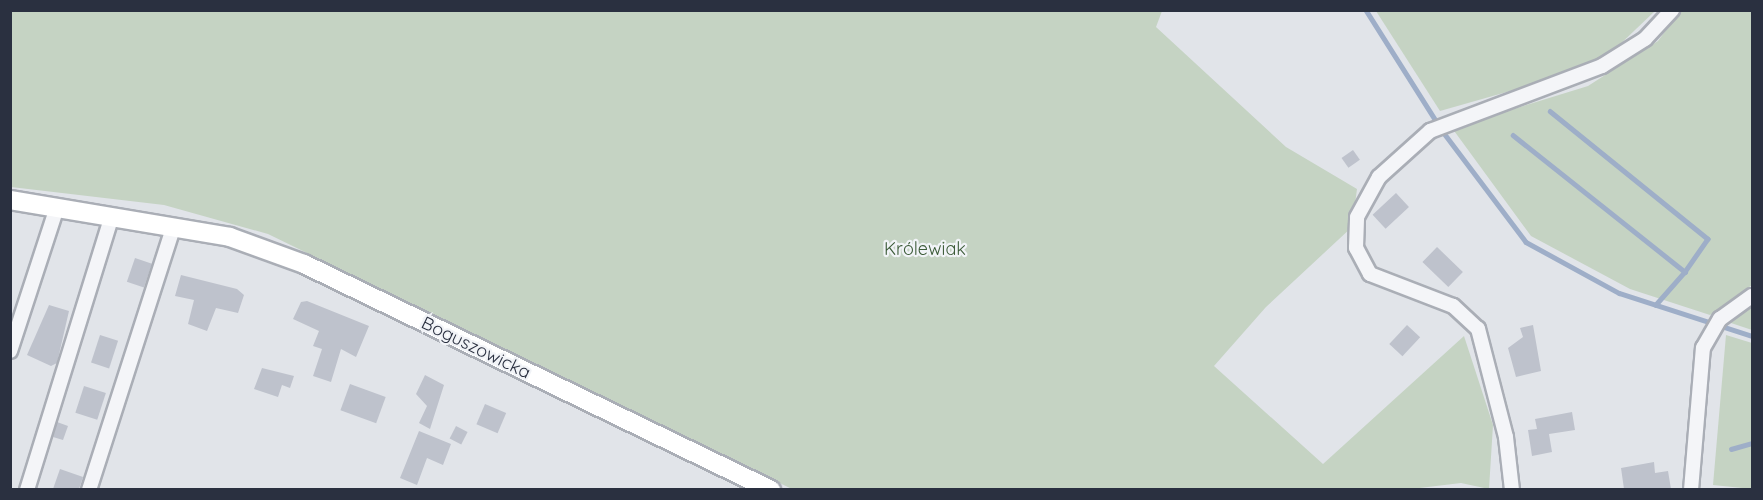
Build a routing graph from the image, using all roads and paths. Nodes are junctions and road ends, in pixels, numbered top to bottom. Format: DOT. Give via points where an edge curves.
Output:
graph roads {
  1 [pos="1672,10"];
  2 [pos="10,200"];
  3 [pos="57,207"];
  4 [pos="112,216"];
  5 [pos="174,226"];
  6 [pos="1752,296"];
  7 [pos="10,351"];
  8 [pos="27,489"];
  9 [pos="88,489"];
  10 [pos="771,489"];
  11 [pos="1512,489"];
  12 [pos="1691,489"];
  1 -- 11 [label="street" via="1645,39 1602,66 1430,131 1379,177 1357,218 1356,248 1370,274 1453,306 1478,329 1506,436"];
  2 -- 3 [label="street, Boguszowicka"];
  3 -- 4 [label="street, Boguszowicka"];
  3 -- 7 [label="street"];
  4 -- 5 [label="street, Boguszowicka"];
  4 -- 8 [label="street"];
  5 -- 9 [label="street"];
  5 -- 10 [label="street, Boguszowicka" via="230,237 304,264"];
  6 -- 12 [label="street" via="1717,323 1698,371"];
}
